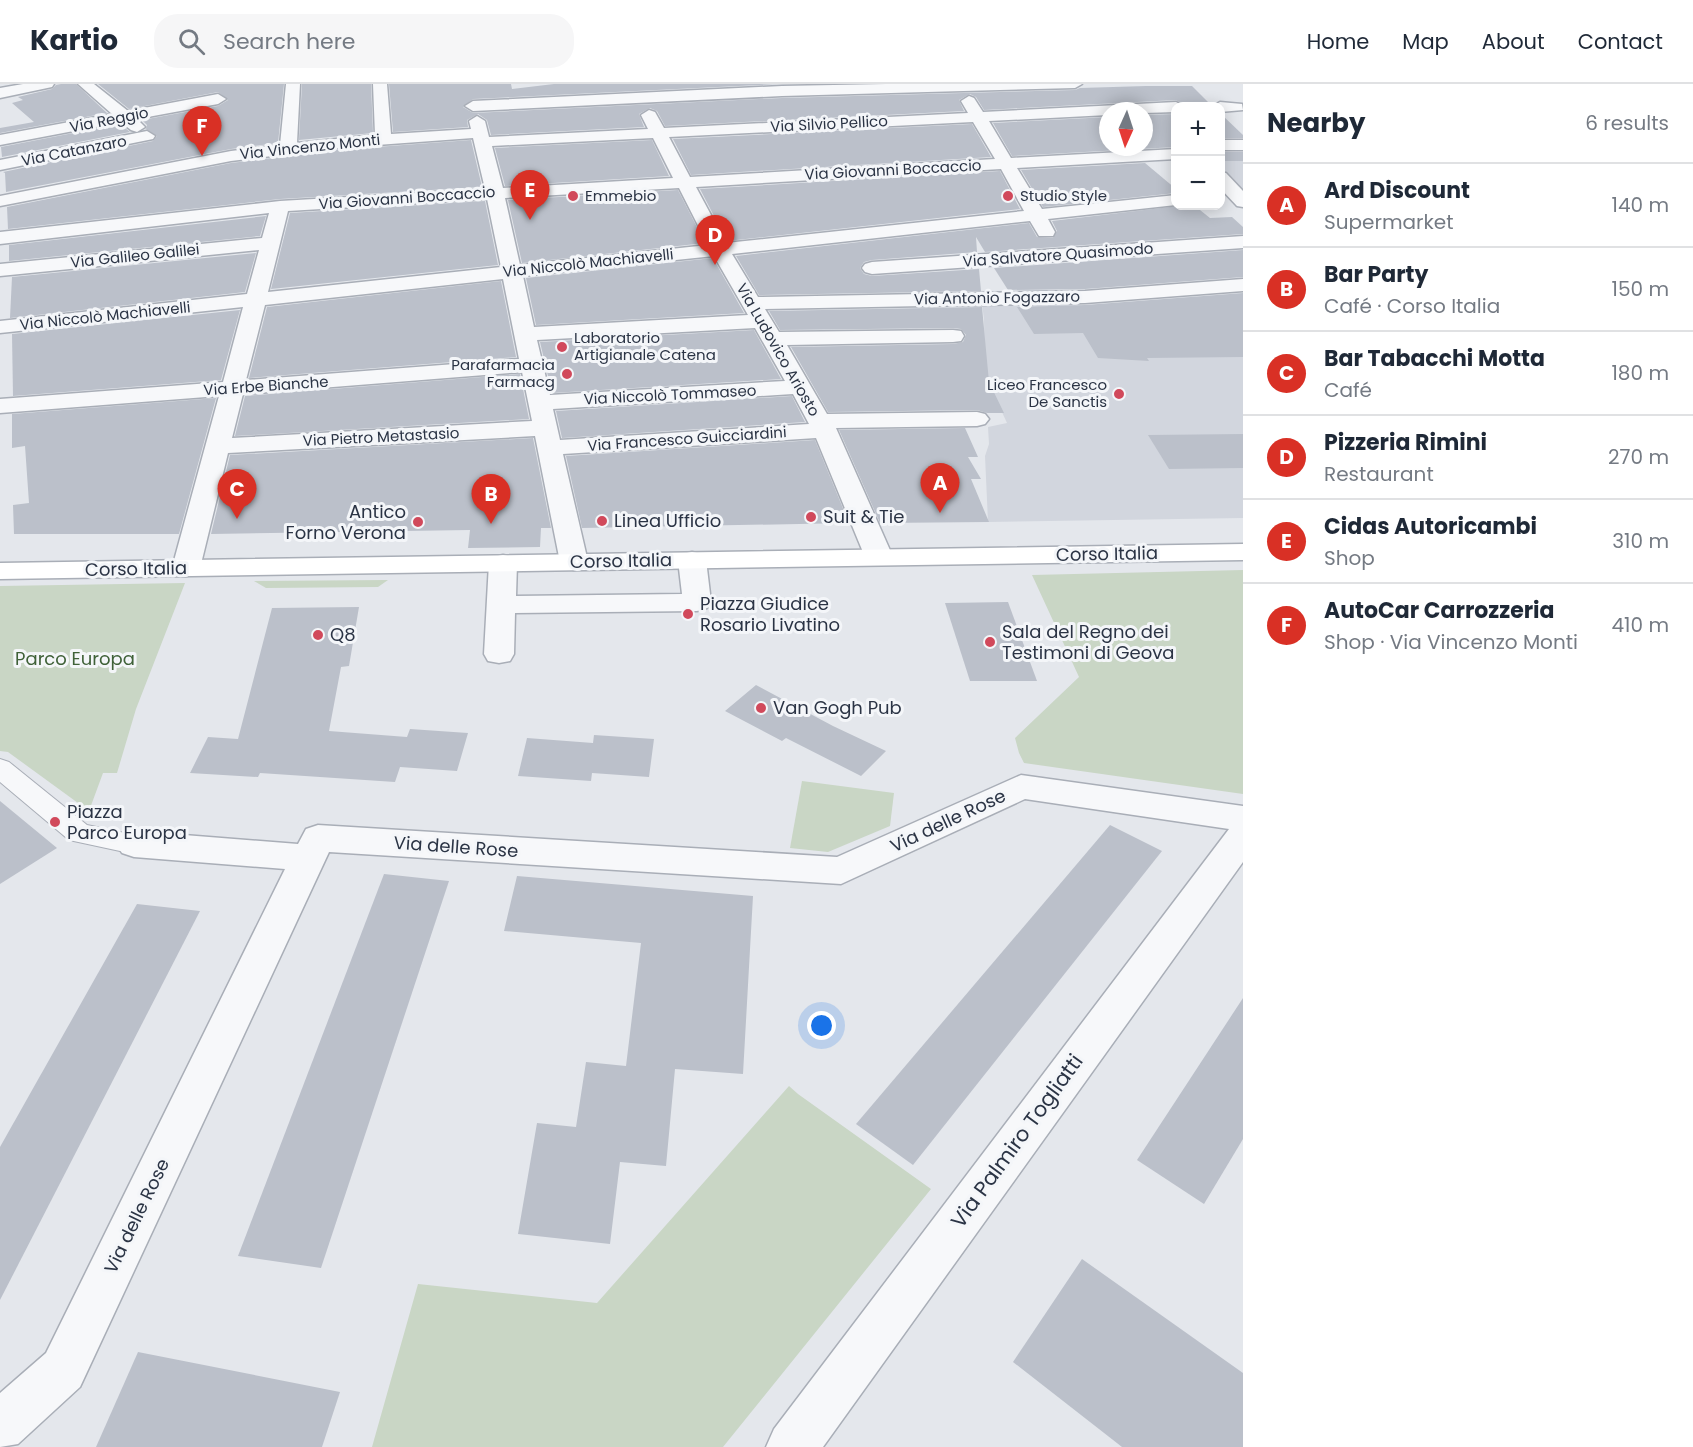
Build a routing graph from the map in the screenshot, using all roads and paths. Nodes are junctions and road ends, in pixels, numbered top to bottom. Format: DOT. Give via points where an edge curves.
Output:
graph roads {
  1 [pos="47,84"];
  2 [pos="85,84"];
  3 [pos="293,84"];
  4 [pos="380,84"];
  5 [pos="468,84"];
  6 [pos="1075,84"];
  7 [pos="959,86"];
  8 [pos="781,88"];
  9 [pos="203,89"];
  10 [pos="636,91"];
  11 [pos="1141,92"];
  12 [pos="0,93"];
  13 [pos="124,94"];
  14 [pos="102,98"];
  15 [pos="80,103"];
  16 [pos="473,106"];
  17 [pos="1155,107"];
  18 [pos="1171,114"];
  19 [pos="979,116"];
  20 [pos="124,117"];
  21 [pos="658,133"];
  22 [pos="481,138"];
  23 [pos="384,139"];
  24 [pos="0,141"];
  25 [pos="156,143"];
  26 [pos="1225,145"];
  27 [pos="1243,145"];
  28 [pos="288,149"];
  29 [pos="1171,154"];
  30 [pos="1004,164"];
  31 [pos="0,165"];
  32 [pos="182,165"];
  33 [pos="682,182"];
  34 [pos="1225,184"];
  35 [pos="495,193"];
  36 [pos="1233,197"];
  37 [pos="0,201"];
  38 [pos="1171,201"];
  39 [pos="280,206"];
  40 [pos="1036,215"];
  41 [pos="856,234"];
  42 [pos="0,238"];
  43 [pos="1243,242"];
  44 [pos="270,243"];
  45 [pos="719,248"];
  46 [pos="1060,255"];
  47 [pos="872,268"];
  48 [pos="0,270"];
  49 [pos="512,271"];
  50 [pos="1077,283"];
  51 [pos="1243,285"];
  52 [pos="256,299"];
  53 [pos="887,301"];
  54 [pos="762,321"];
  55 [pos="0,327"];
  56 [pos="525,334"];
  57 [pos="953,336"];
  58 [pos="532,365"];
  59 [pos="800,387"];
  60 [pos="233,388"];
  61 [pos="540,403"];
  62 [pos="0,406"];
  63 [pos="977,419"];
  64 [pos="822,425"];
  65 [pos="547,438"];
  66 [pos="218,446"];
  67 [pos="1243,552"];
  68 [pos="879,557"];
  69 [pos="692,560"];
  70 [pos="574,562"];
  71 [pos="503,563"];
  72 [pos="186,568"];
  73 [pos="0,571"];
  74 [pos="501,605"];
  75 [pos="499,654"];
  76 [pos="0,768"];
  77 [pos="1243,818"];
  78 [pos="1243,836"];
  79 [pos="134,844"];
  80 [pos="308,858"];
  81 [pos="1,1424"];
  82 [pos="792,1447"];
  1 -- 12 [label="street"];
  2 -- 14 [label="street"];
  3 -- 28 [label="street"];
  4 -- 23 [label="street"];
  5 -- 16 [label="street"];
  6 -- 7 [label="street"];
  7 -- 8 [label="street"];
  7 -- 19 [label="street"];
  8 -- 10 [label="street"];
  9 -- 20 [label="street, Via Reggio" via="225,103"];
  10 -- 16 [label="street"];
  10 -- 21 [label="street, Via Ludovico Ariosto"];
  11 -- 17 [label="street"];
  13 -- 14 [label="street"];
  14 -- 15 [label="street"];
  14 -- 20 [label="street"];
  16 -- 22 [label="street"];
  17 -- 18 [label="street, Via Silvio Pellico"];
  17 -- 19 [label="street, Via Silvio Pellico"];
  19 -- 21 [label="street, Via Silvio Pellico"];
  19 -- 30 [label="street"];
  20 -- 24 [label="street, Via Reggio"];
  20 -- 25 [label="street"];
  21 -- 22 [label="street, Via Silvio Pellico"];
  21 -- 33 [label="street, Via Ludovico Ariosto"];
  22 -- 23 [label="street, Via Vincenzo Monti"];
  22 -- 35 [label="street"];
  23 -- 28 [label="street, Via Vincenzo Monti"];
  25 -- 31 [label="street, Via Catanzaro"];
  25 -- 32 [label="street"];
  26 -- 27 [label="street"];
  28 -- 32 [label="street, Via Vincenzo Monti"];
  29 -- 30 [label="street, Via Giovanni Boccaccio"];
  30 -- 33 [label="street, Via Giovanni Boccaccio"];
  30 -- 40 [label="street"];
  32 -- 37 [label="street, Via Vincenzo Monti"];
  33 -- 35 [label="street, Via Giovanni Boccaccio"];
  33 -- 45 [label="street, Via Ludovico Ariosto"];
  34 -- 36 [label="street"];
  35 -- 39 [label="street, Via Giovanni Boccaccio"];
  35 -- 49 [label="street"];
  38 -- 40 [label="street, Via Niccolò Machiavelli"];
  39 -- 42 [label="street, Via Giovanni Boccaccio"];
  39 -- 44 [label="street"];
  40 -- 41 [label="street, Via Niccolò Machiavelli"];
  40 -- 46 [label="street"];
  41 -- 45 [label="street, Via Niccolò Machiavelli"];
  41 -- 47 [label="street"];
  43 -- 46 [label="street, Via Salvatore Quasimodo"];
  44 -- 48 [label="street, Via Galileo Galilei"];
  44 -- 52 [label="street"];
  45 -- 49 [label="street, Via Niccolò Machiavelli"];
  45 -- 54 [label="street, Via Ludovico Ariosto"];
  46 -- 47 [label="street, Via Salvatore Quasimodo"];
  46 -- 50 [label="street"];
  47 -- 53 [label="street"];
  49 -- 52 [label="street, Via Niccolò Machiavelli"];
  49 -- 56 [label="street"];
  50 -- 51 [label="street, Via Antonio Fogazzaro"];
  50 -- 53 [label="street, Via Antonio Fogazzaro"];
  52 -- 55 [label="street, Via Niccolò Machiavelli"];
  52 -- 60 [label="street"];
  53 -- 54 [label="street, Via Antonio Fogazzaro"];
  54 -- 56 [label="street"];
  54 -- 57 [label="street"];
  54 -- 59 [label="street, Via Ludovico Ariosto"];
  56 -- 58 [label="street"];
  58 -- 60 [label="street, Via Erbe Bianche"];
  58 -- 61 [label="street"];
  59 -- 61 [label="street, Via Niccolò Tommaseo"];
  59 -- 64 [label="street, Via Ludovico Ariosto"];
  60 -- 62 [label="street, Via Erbe Bianche"];
  60 -- 66 [label="street"];
  61 -- 65 [label="street"];
  63 -- 64 [label="street, Via Francesco Guicciardini"];
  64 -- 65 [label="street, Via Francesco Guicciardini"];
  64 -- 68 [label="street, Via Ludovico Ariosto"];
  65 -- 66 [label="street, Via Pietro Metastasio"];
  65 -- 70 [label="street"];
  66 -- 72 [label="street"];
  67 -- 68 [label="main road, Corso Italia"];
  68 -- 69 [label="main road, Corso Italia"];
  69 -- 70 [label="main road, Corso Italia"];
  69 -- 74 [label="street" via="697,602"];
  70 -- 71 [label="main road, Corso Italia"];
  71 -- 72 [label="main road, Corso Italia"];
  71 -- 74 [label="street"];
  72 -- 73 [label="main road, Corso Italia"];
  74 -- 75 [label="street"];
  76 -- 79 [label="street" via="79,833"];
  77 -- 80 [label="street, Via delle Rose" via="1021,786 841,872 318,838"];
  78 -- 82 [label="street, Via Palmiro Togliatti"];
  79 -- 80 [label="street"];
  80 -- 81 [label="street, Via delle Rose" via="63,1371"];
}
